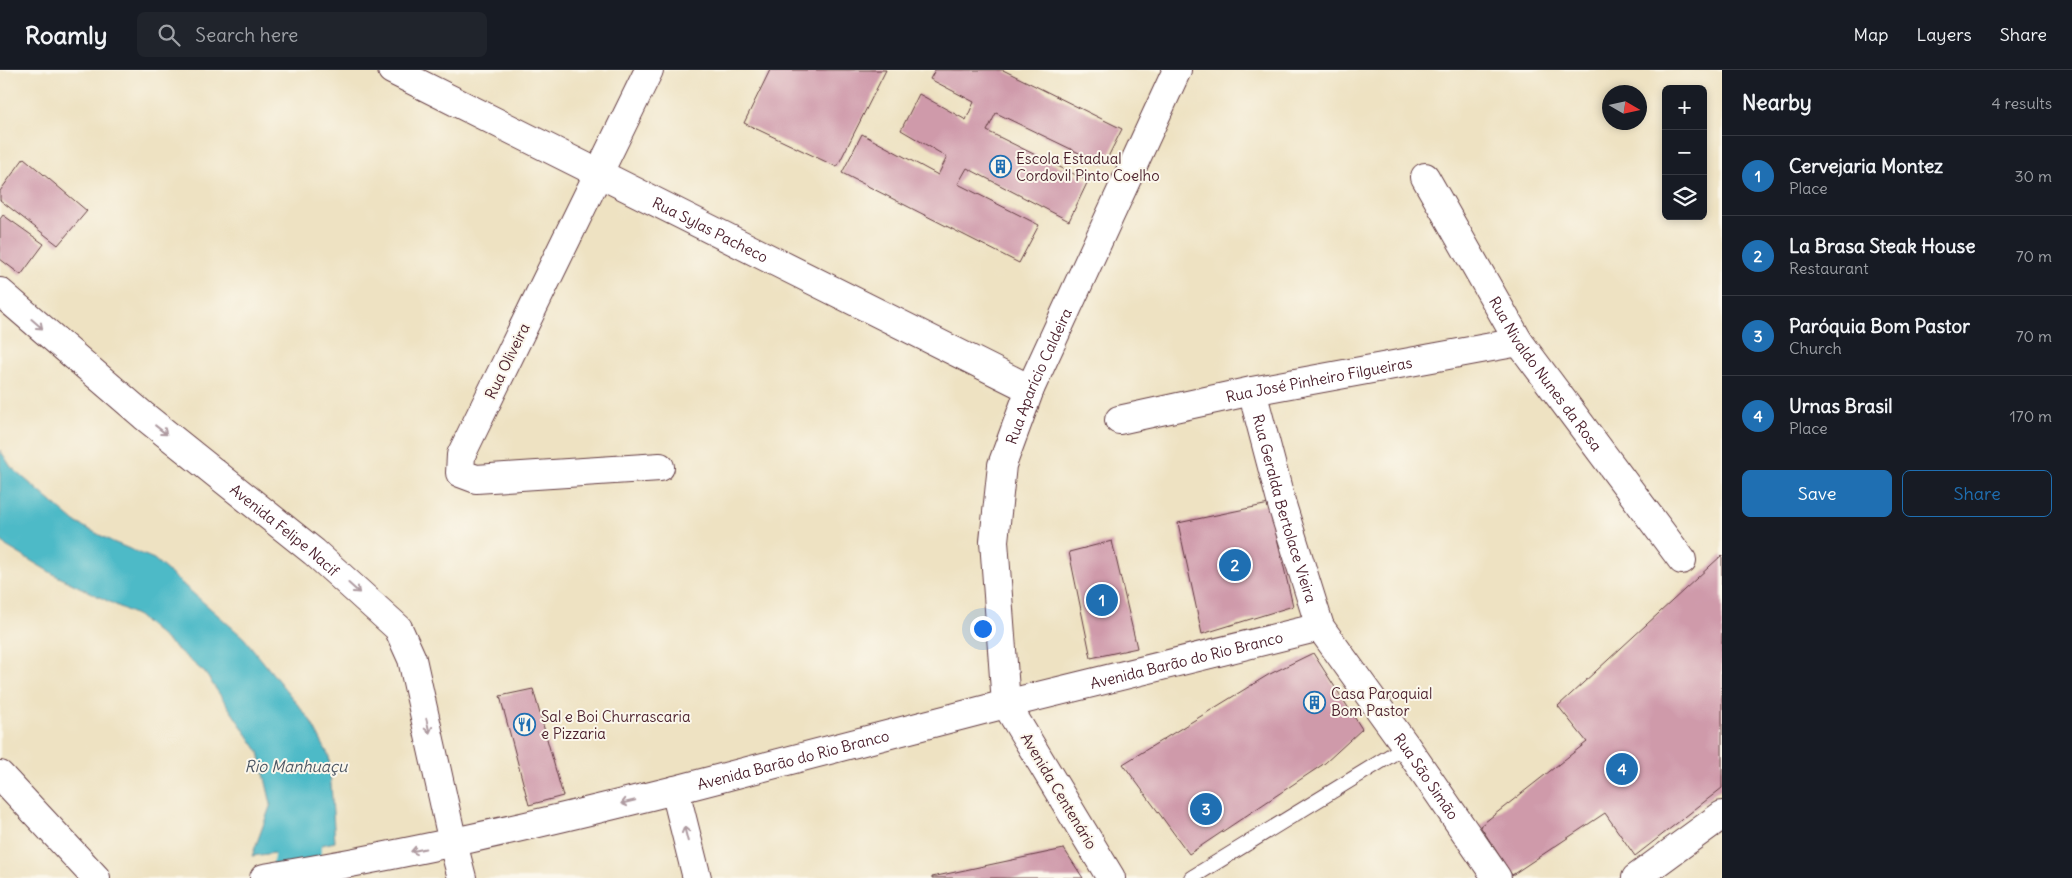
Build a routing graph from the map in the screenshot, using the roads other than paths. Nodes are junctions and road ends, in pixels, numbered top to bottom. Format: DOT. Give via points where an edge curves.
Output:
graph roads {
  1 [pos="649,70"];
  2 [pos="1177,70"];
  3 [pos="409,74"];
  4 [pos="598,174"];
  5 [pos="1425,177"];
  6 [pos="0,292"];
  7 [pos="1519,342"];
  8 [pos="1030,389"];
  9 [pos="1252,390"];
  10 [pos="1119,420"];
  11 [pos="660,467"];
  12 [pos="1682,560"];
  13 [pos="1320,627"];
  14 [pos="1006,704"];
  15 [pos="1406,746"];
  16 [pos="0,775"];
  17 [pos="675,790"];
  18 [pos="1722,815"];
  19 [pos="453,843"];
  20 [pos="96,878"];
  21 [pos="264,878"];
  22 [pos="462,878"];
  23 [pos="697,878"];
  24 [pos="1111,878"];
  25 [pos="1191,878"];
  26 [pos="1497,878"];
  27 [pos="1636,878"];
  1 -- 4 [label="street, Rua Oliveira"];
  2 -- 8 [label="street, Rua Aparício Caldeira"];
  3 -- 4 [label="street, Rua Sylas Pacheco"];
  4 -- 8 [label="street, Rua Sylas Pacheco"];
  4 -- 11 [label="street, Rua Oliveira" via="461,455 460,473 476,479"];
  5 -- 7 [label="street, Rua Nivaldo Nunes da Rosa"];
  6 -- 19 [label="street, Avenida Felipe Nacif, one-way" via="144,416 314,552 398,628 412,659"];
  7 -- 9 [label="street, Rua José Pinheiro Filgueiras"];
  7 -- 12 [label="street, Rua Nivaldo Nunes da Rosa"];
  8 -- 14 [label="street, Rua Aparício Caldeira" via="1002,465 994,541"];
  9 -- 10 [label="street, Rua José Pinheiro Filgueiras"];
  9 -- 13 [label="street, Rua Geralda Bertolace Vieira" via="1282,506"];
  13 -- 14 [label="street, Avenida Barão do Rio Branco"];
  13 -- 15 [label="street, Rua São Simão"];
  14 -- 17 [label="street, Avenida Barão do Rio Branco"];
  14 -- 24 [label="street, Avenida Centenário"];
  15 -- 25 [label="lane"];
  15 -- 26 [label="street, Rua São Simão"];
  16 -- 20 [label="street"];
  17 -- 19 [label="street, Avenida Barão do Rio Branco, one-way"];
  23 -- 17 [label="street, one-way"];
  18 -- 27 [label="street"];
  19 -- 21 [label="street, Avenida Barão do Rio Branco, one-way"];
  19 -- 22 [label="street, Avenida Felipe Nacif"];
}
